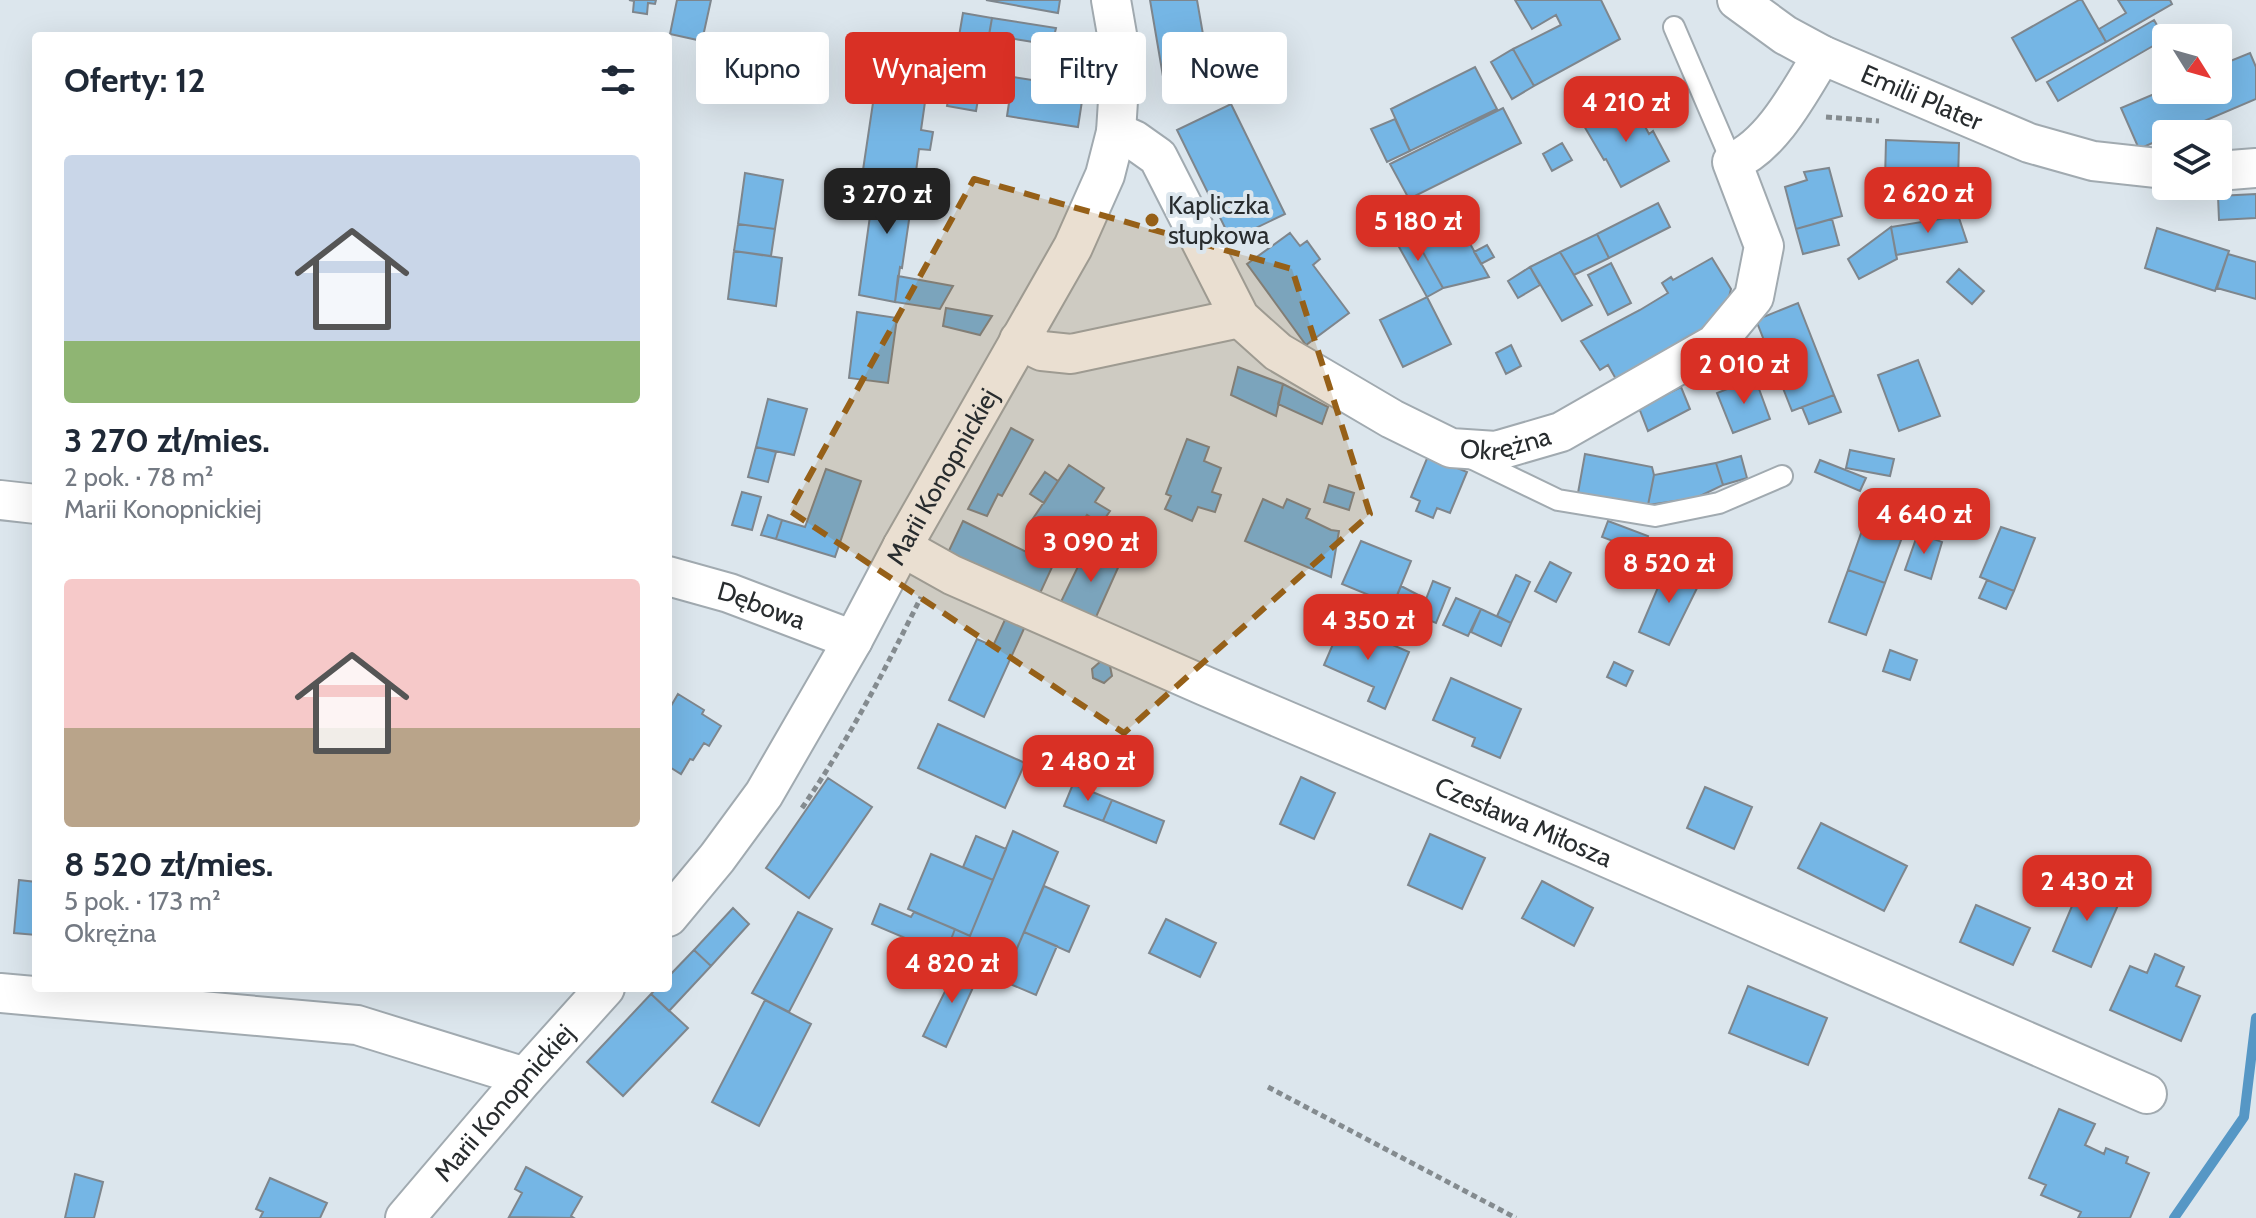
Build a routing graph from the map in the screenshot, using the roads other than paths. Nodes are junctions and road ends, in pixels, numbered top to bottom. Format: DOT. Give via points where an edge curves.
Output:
graph roads {
  1 [pos="1111,0"];
  2 [pos="1737,0"];
  3 [pos="1674,27"];
  4 [pos="1822,55"];
  5 [pos="1116,132"];
  6 [pos="1732,162"];
  7 [pos="2152,167"];
  8 [pos="2256,168"];
  9 [pos="2232,170"];
  10 [pos="1240,318"];
  11 [pos="1019,340"];
  12 [pos="1451,448"];
  13 [pos="1782,476"];
  14 [pos="0,500"];
  15 [pos="32,504"];
  16 [pos="902,547"];
  17 [pos="672,577"];
  18 [pos="853,640"];
  19 [pos="672,912"];
  20 [pos="601,992"];
  21 [pos="0,993"];
  22 [pos="525,1077"];
  23 [pos="2147,1094"];
  24 [pos="405,1218"];
  1 -- 5 [label="street, Marii Konopnickiej" via="1118,40"];
  2 -- 4 [label="street, Emilii Plater"];
  3 -- 6 [label="lane, Okrężna"];
  4 -- 6 [label="street" via="1768,134 1748,155"];
  4 -- 7 [label="street, Emilii Plater" via="2029,143 2093,161"];
  5 -- 10 [label="street, Okrężna" via="1158,157"];
  5 -- 11 [label="street, Marii Konopnickiej" via="1105,175 1073,247"];
  6 -- 12 [label="street, Okrężna" via="1764,246 1754,297 1715,344 1561,432 1496,451"];
  8 -- 9 [label="street"];
  10 -- 11 [label="street" via="1071,354 1042,351"];
  10 -- 12 [label="street, Okrężna" via="1278,352"];
  11 -- 16 [label="street, Marii Konopnickiej"];
  12 -- 13 [label="lane" via="1558,500 1655,516 1719,503"];
  14 -- 15 [label="street"];
  16 -- 18 [label="street, Marii Konopnickiej"];
  16 -- 23 [label="street, Czesława Miłosza" via="952,575"];
  17 -- 18 [label="street, Dębowa"];
  18 -- 19 [label="street, Marii Konopnickiej" via="764,794"];
  20 -- 22 [label="street, Marii Konopnickiej"];
  21 -- 22 [label="street" via="357,1025"];
  22 -- 24 [label="street, Marii Konopnickiej"];
}
